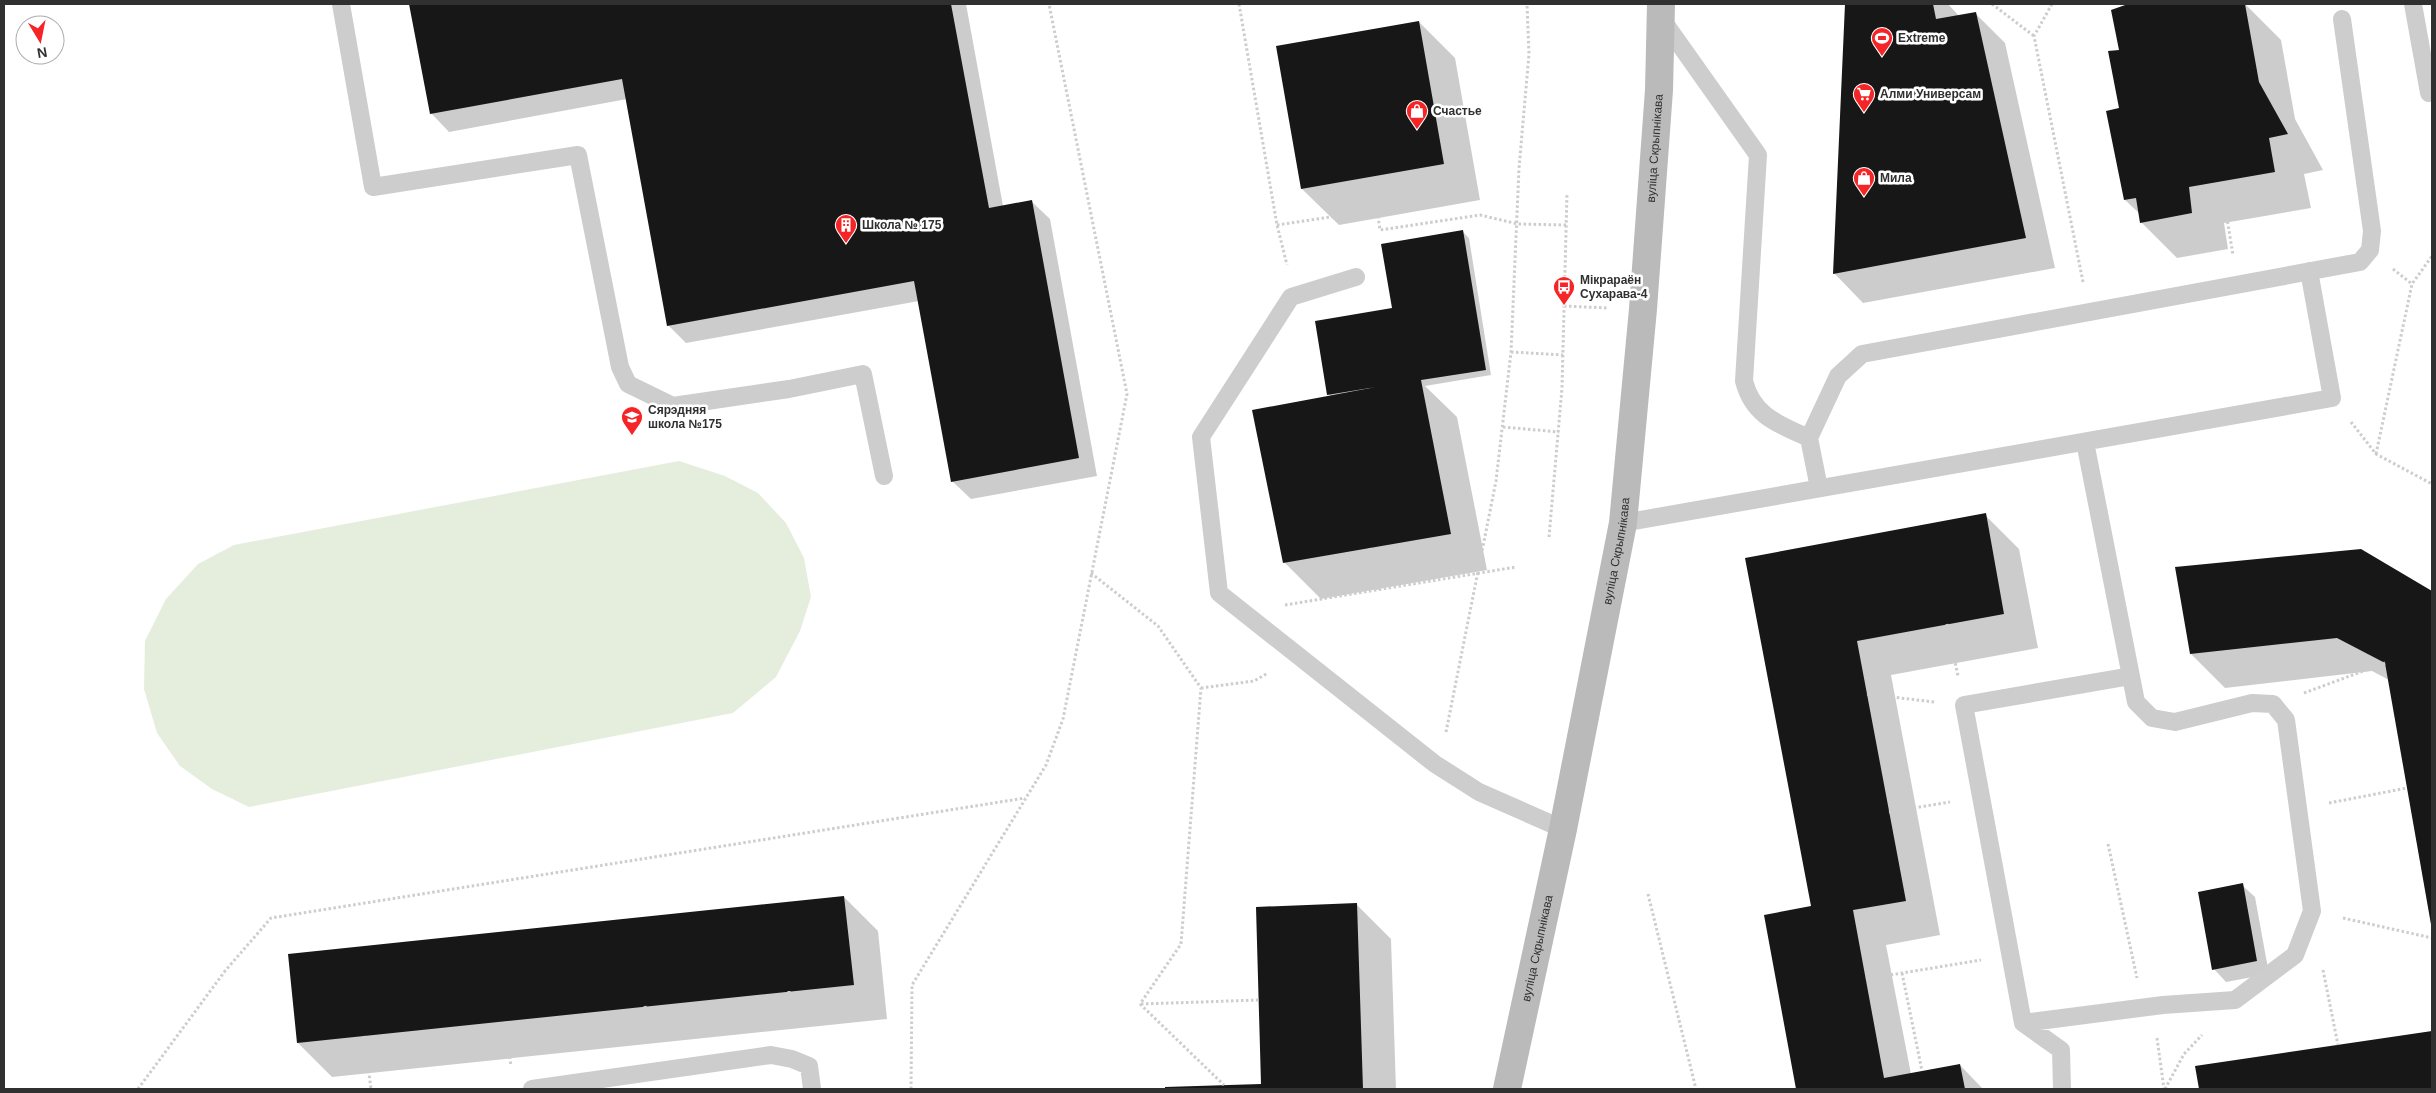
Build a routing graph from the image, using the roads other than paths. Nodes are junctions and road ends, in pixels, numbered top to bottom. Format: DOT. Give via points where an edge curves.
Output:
graph roads {
  1 [pos="341,4"];
  2 [pos="2413,4"];
  3 [pos="1661,11"];
  4 [pos="2342,19"];
  5 [pos="2429,93"];
  6 [pos="2309,271"];
  7 [pos="1356,277"];
  8 [pos="1809,438"];
  9 [pos="2085,442"];
  10 [pos="884,476"];
  11 [pos="1819,488"];
  12 [pos="1623,523"];
  13 [pos="2130,676"];
  14 [pos="1563,829"];
  15 [pos="2023,1023"];
  16 [pos="532,1089"];
  17 [pos="812,1089"];
  18 [pos="1507,1089"];
  19 [pos="2062,1089"];
  1 -- 10 [label="lane" via="373,187 578,154 620,367 628,384 673,406 789,389 863,374"];
  2 -- 5 [label="lane"];
  3 -- 8 [label="lane" via="1758,155 1744,381 1748,398 1774,422"];
  3 -- 12 [label="main road, вуліца Скрыпнікава" via="1659,90 1643,309"];
  4 -- 6 [label="lane" via="2372,231 2370,250 2360,262"];
  6 -- 8 [label="lane" via="1862,354 1838,376"];
  6 -- 9 [label="lane" via="2332,398"];
  7 -- 14 [label="lane" via="1291,297 1200,437 1219,593 1435,764 1479,792"];
  8 -- 11 [label="lane"];
  9 -- 11 [label="lane"];
  9 -- 13 [label="lane"];
  11 -- 12 [label="lane"];
  12 -- 14 [label="main road, вуліца Скрыпнікава"];
  13 -- 15 [label="lane" via="1964,705"];
  13 -- 15 [label="lane" via="2136,702 2152,718 2175,722 2252,703 2272,704 2286,720 2312,912 2295,955 2235,1000"];
  14 -- 18 [label="main road, вуліца Скрыпнікава"];
  15 -- 19 [label="lane" via="2061,1050"];
  16 -- 17 [label="lane" via="771,1055 809,1066"];
}
